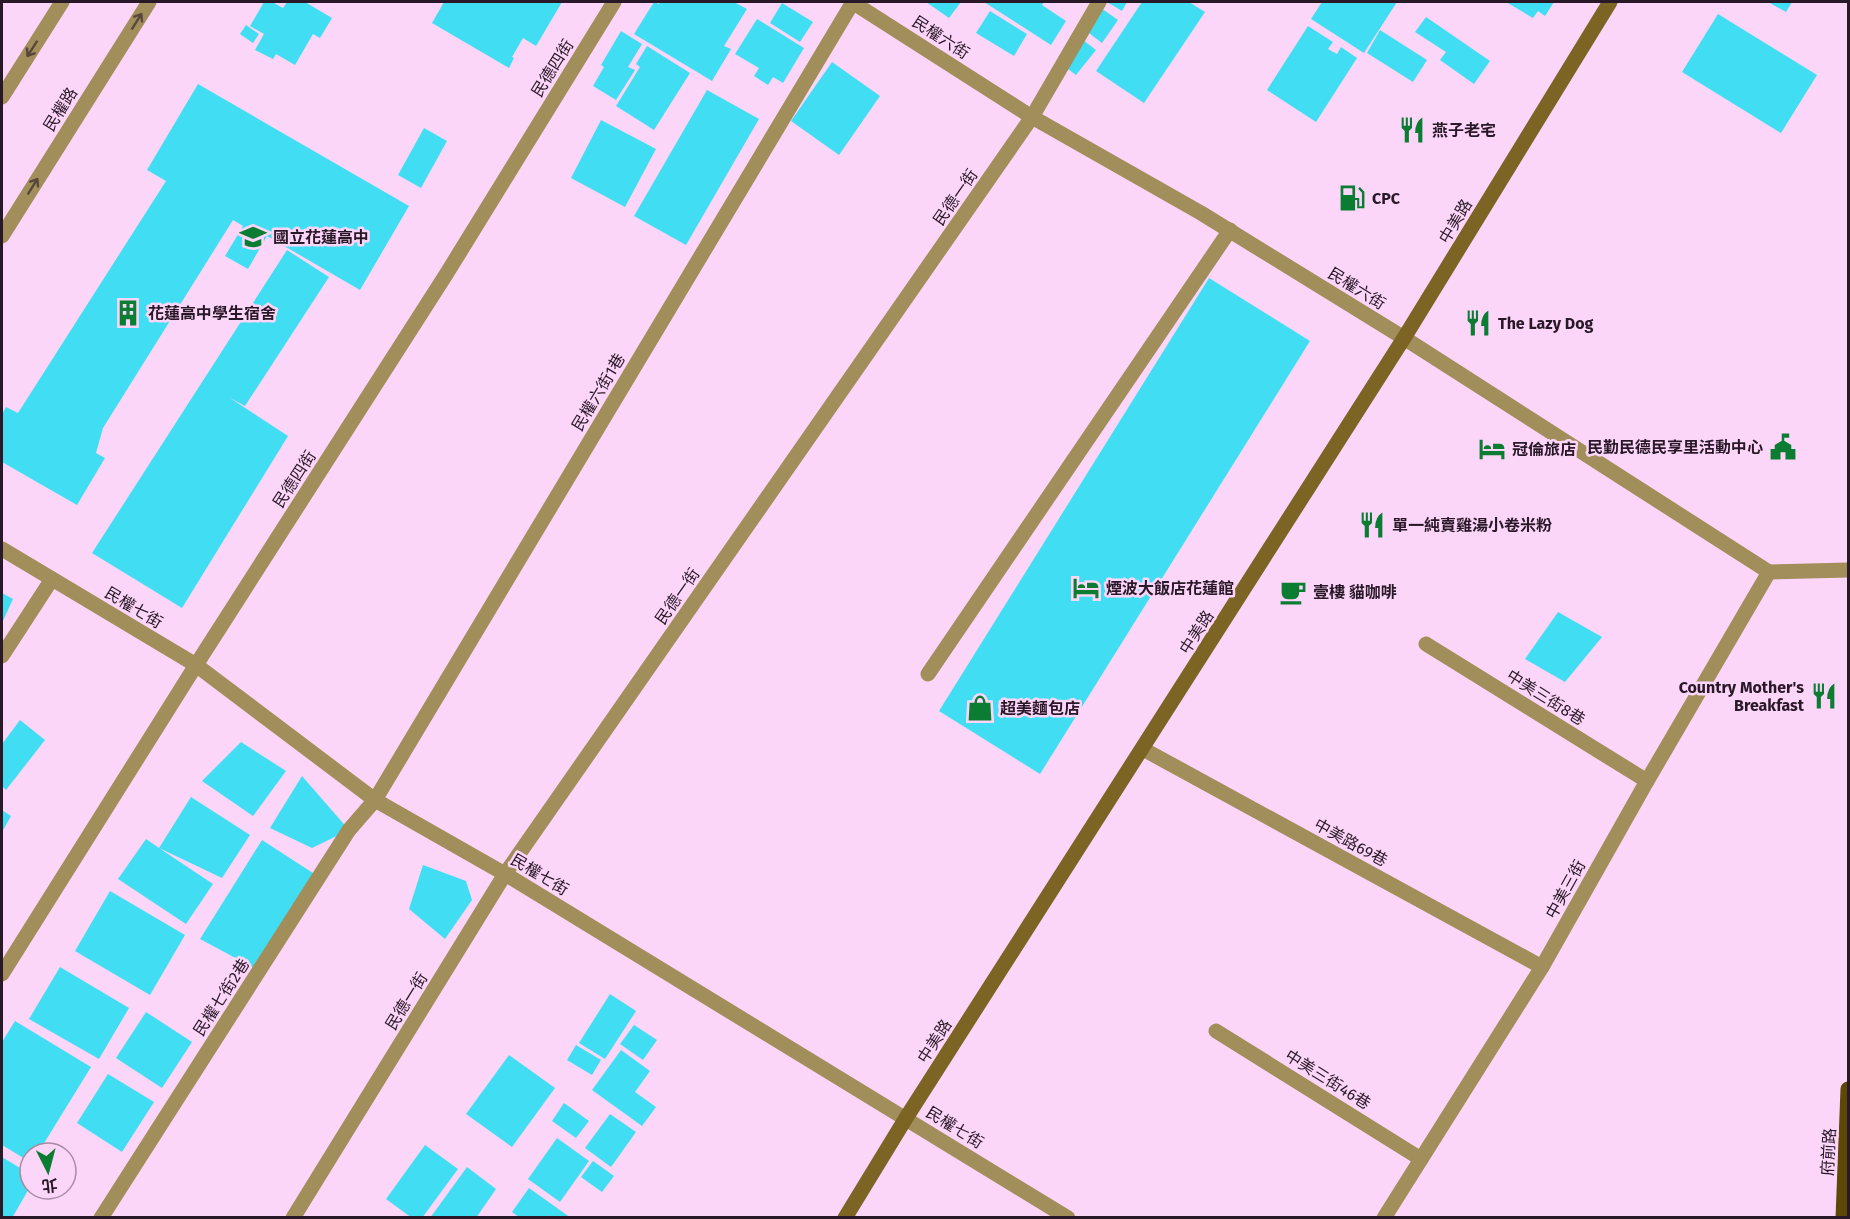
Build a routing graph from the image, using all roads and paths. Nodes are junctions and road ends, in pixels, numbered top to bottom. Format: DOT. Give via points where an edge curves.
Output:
graph roads {
  1 [pos="62,2"];
  2 [pos="149,2"];
  3 [pos="614,2"];
  4 [pos="853,2"];
  5 [pos="1099,2"];
  6 [pos="1610,2"];
  7 [pos="2,97"];
  8 [pos="1032,117"];
  9 [pos="1230,230"];
  10 [pos="2,236"];
  11 [pos="1404,338"];
  12 [pos="2,549"];
  13 [pos="1848,570"];
  14 [pos="1769,572"];
  15 [pos="52,579"];
  16 [pos="1426,644"];
  17 [pos="2,656"];
  18 [pos="196,665"];
  19 [pos="928,674"];
  20 [pos="1143,748"];
  21 [pos="1647,780"];
  22 [pos="375,800"];
  23 [pos="505,874"];
  24 [pos="1542,967"];
  25 [pos="2,974"];
  26 [pos="1216,1030"];
  27 [pos="1848,1089"];
  28 [pos="906,1118"];
  29 [pos="1421,1159"];
  30 [pos="101,1218"];
  31 [pos="293,1218"];
  32 [pos="845,1218"];
  33 [pos="1068,1218"];
  34 [pos="1384,1218"];
  35 [pos="1843,1218"];
  1 -- 7 [label="street, one-way"];
  10 -- 2 [label="street, 民權路, one-way"];
  3 -- 18 [label="street, 民德四街" via="447,273"];
  4 -- 8 [label="street, 民權六街"];
  4 -- 22 [label="street, 民權六街1巷"];
  5 -- 8 [label="street, 民德一街"];
  6 -- 11 [label="street, 中美路"];
  8 -- 9 [label="street, 民權六街"];
  8 -- 23 [label="street, 民德一街"];
  9 -- 11 [label="street, 民權六街"];
  9 -- 19 [label="street"];
  11 -- 14 [label="street, 民權六街"];
  11 -- 20 [label="street, 中美路"];
  12 -- 15 [label="street, 民權七街"];
  13 -- 14 [label="street"];
  14 -- 21 [label="street, 中美三街"];
  15 -- 17 [label="street"];
  15 -- 18 [label="street, 民權七街"];
  16 -- 21 [label="street, 中美三街8巷"];
  18 -- 22 [label="street, 民權七街"];
  18 -- 25 [label="street, 民德四街"];
  20 -- 24 [label="street, 中美路69巷"];
  20 -- 28 [label="street, 中美路"];
  21 -- 24 [label="street, 中美三街"];
  22 -- 23 [label="street, 民權七街"];
  22 -- 30 [label="street, 民權七街2巷" via="349,830"];
  23 -- 28 [label="street, 民權七街"];
  23 -- 31 [label="street, 民德一街"];
  24 -- 29 [label="street, 中美三街"];
  26 -- 29 [label="street, 中美三街46巷"];
  27 -- 35 [label="main road, 府前路"];
  28 -- 32 [label="street, 中美路"];
  28 -- 33 [label="street, 民權七街"];
  29 -- 34 [label="street, 中美三街"];
}
